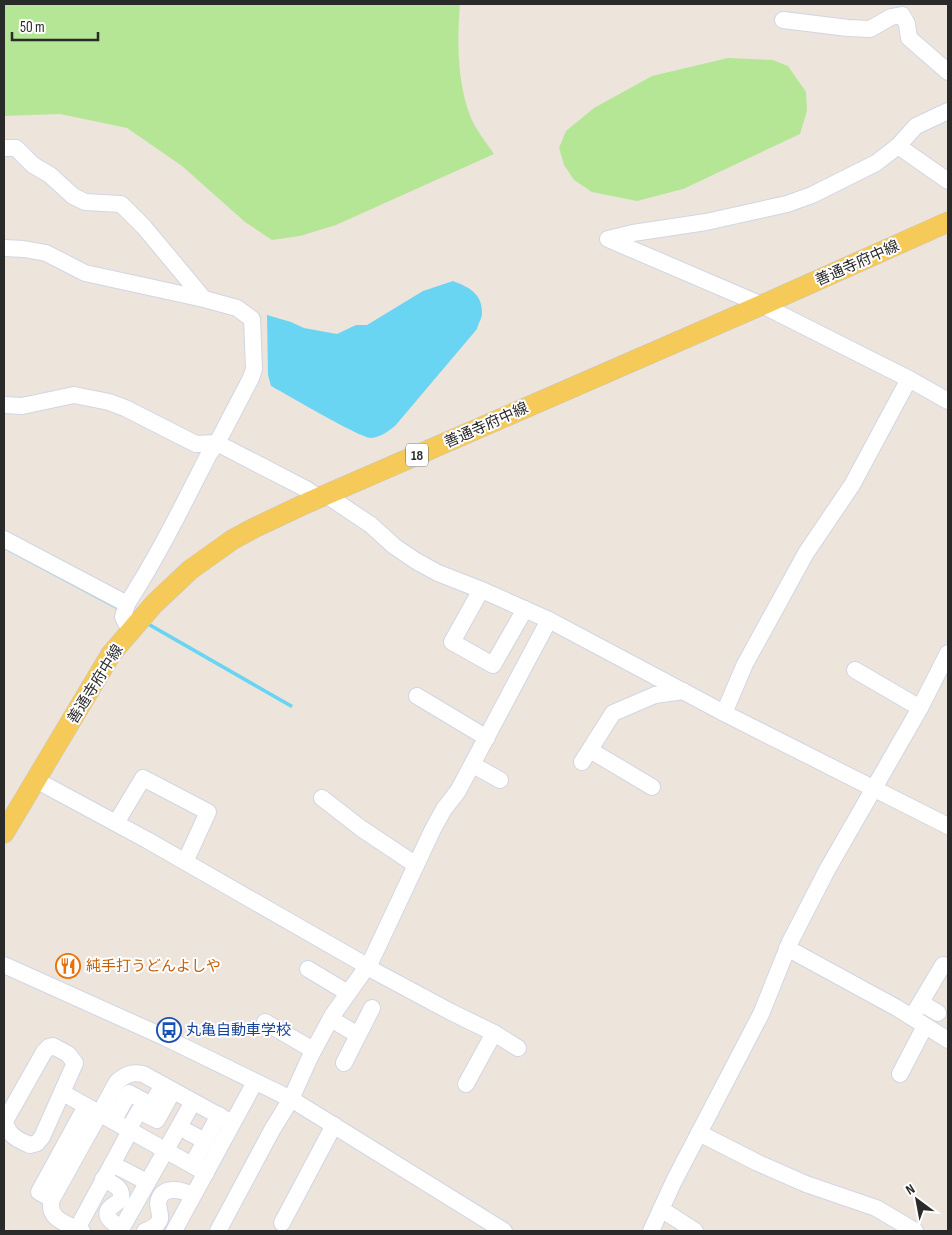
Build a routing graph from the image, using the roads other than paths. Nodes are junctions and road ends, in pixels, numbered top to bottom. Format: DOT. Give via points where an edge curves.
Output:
graph roads {
  1 [pos="784,20"];
  2 [pos="948,72"];
  3 [pos="948,111"];
  4 [pos="898,146"];
  5 [pos="4,148"];
  6 [pos="948,181"];
  7 [pos="948,222"];
  8 [pos="4,248"];
  9 [pos="204,299"];
  10 [pos="762,306"];
  11 [pos="909,379"];
  12 [pos="948,401"];
  13 [pos="4,405"];
  14 [pos="217,443"];
  15 [pos="322,497"];
  16 [pos="4,540"];
  17 [pos="481,590"];
  18 [pos="127,604"];
  19 [pos="525,609"];
  20 [pos="549,620"];
  21 [pos="132,628"];
  22 [pos="948,652"];
  23 [pos="855,670"];
  24 [pos="683,691"];
  25 [pos="417,696"];
  26 [pos="920,708"];
  27 [pos="724,713"];
  28 [pos="488,738"];
  29 [pos="473,765"];
  30 [pos="36,780"];
  31 [pos="500,780"];
  32 [pos="652,787"];
  33 [pos="873,787"];
  34 [pos="322,798"];
  35 [pos="116,823"];
  36 [pos="948,826"];
  37 [pos="4,833"];
  38 [pos="185,862"];
  39 [pos="416,865"];
  40 [pos="787,948"];
  41 [pos="944,964"];
  42 [pos="4,965"];
  43 [pos="367,966"];
  44 [pos="308,969"];
  45 [pos="348,994"];
  46 [pos="372,1008"];
  47 [pos="938,1012"];
  48 [pos="919,1015"];
  49 [pos="331,1019"];
  50 [pos="264,1022"];
  51 [pos="494,1033"];
  52 [pos="358,1035"];
  53 [pos="948,1040"];
  54 [pos="518,1048"];
  55 [pos="314,1050"];
  56 [pos="344,1063"];
  57 [pos="900,1074"];
  58 [pos="255,1082"];
  59 [pos="466,1084"];
  60 [pos="168,1088"];
  61 [pos="62,1093"];
  62 [pos="291,1099"];
  63 [pos="193,1102"];
  64 [pos="100,1113"];
  65 [pos="226,1119"];
  66 [pos="334,1125"];
  67 [pos="129,1131"];
  68 [pos="188,1132"];
  69 [pos="699,1133"];
  70 [pos="205,1141"];
  71 [pos="166,1151"];
  72 [pos="112,1164"];
  73 [pos="199,1169"];
  74 [pos="104,1179"];
  75 [pos="147,1182"];
  76 [pos="193,1195"];
  77 [pos="661,1209"];
  78 [pos="282,1223"];
  79 [pos="126,1229"];
  80 [pos="79,1230"];
  81 [pos="145,1231"];
  82 [pos="174,1231"];
  83 [pos="218,1231"];
  84 [pos="504,1231"];
  85 [pos="651,1231"];
  86 [pos="695,1231"];
  87 [pos="915,1231"];
  1 -- 2 [label="street" via="870,29 902,15 909,38"];
  3 -- 4 [label="street" via="916,126"];
  4 -- 6 [label="street"];
  4 -- 10 [label="street" via="860,172 787,204 608,239"];
  5 -- 9 [label="street" via="16,148 33,165 85,202 121,204"];
  7 -- 10 [label="main road, 善通寺府中線 / 18"];
  8 -- 9 [label="street" via="46,253 86,273"];
  9 -- 14 [label="street" via="238,308 252,318 254,330 254,369"];
  10 -- 11 [label="street"];
  10 -- 15 [label="main road, 善通寺府中線 / 18"];
  11 -- 12 [label="street"];
  11 -- 27 [label="street" via="852,484 806,553 745,664"];
  13 -- 14 [label="street" via="22,406 74,395 125,408 196,444"];
  14 -- 15 [label="street"];
  14 -- 18 [label="street"];
  15 -- 17 [label="street" via="371,525 416,561"];
  15 -- 21 [label="main road, 善通寺府中線 / 18" via="254,528 209,555"];
  16 -- 18 [label="street"];
  17 -- 19 [label="street"];
  17 -- 19 [label="street" via="452,642 493,665"];
  18 -- 21 [label="street" via="123,617"];
  19 -- 20 [label="street"];
  20 -- 24 [label="street"];
  20 -- 28 [label="street"];
  21 -- 30 [label="main road, 善通寺府中線 / 18" via="111,654"];
  22 -- 26 [label="street"];
  23 -- 26 [label="street"];
  24 -- 27 [label="street"];
  24 -- 32 [label="street" via="655,695 613,714 586,756"];
  25 -- 28 [label="street"];
  26 -- 33 [label="street"];
  27 -- 33 [label="street"];
  28 -- 29 [label="street"];
  29 -- 31 [label="street"];
  29 -- 39 [label="street" via="444,809"];
  30 -- 35 [label="street"];
  30 -- 37 [label="main road, 善通寺府中線 / 18"];
  33 -- 36 [label="street"];
  33 -- 40 [label="street"];
  34 -- 39 [label="street"];
  35 -- 38 [label="street"];
  35 -- 38 [label="street" via="143,778 208,812"];
  38 -- 43 [label="street"];
  39 -- 43 [label="street"];
  40 -- 48 [label="street"];
  40 -- 69 [label="street" via="761,1014"];
  41 -- 48 [label="street"];
  42 -- 58 [label="street" via="164,1036"];
  43 -- 45 [label="street"];
  43 -- 51 [label="street"];
  44 -- 45 [label="street"];
  45 -- 49 [label="street"];
  46 -- 52 [label="street"];
  47 -- 48 [label="street"];
  48 -- 53 [label="street"];
  48 -- 57 [label="street"];
  49 -- 52 [label="street"];
  49 -- 55 [label="street"];
  50 -- 55 [label="street"];
  51 -- 54 [label="street"];
  51 -- 59 [label="street"];
  52 -- 56 [label="street"];
  55 -- 62 [label="street"];
  58 -- 62 [label="street"];
  58 -- 65 [label="street"];
  60 -- 63 [label="street"];
  60 -- 64 [label="street" via="151,1105 129,1093"];
  60 -- 64 [label="street" via="143,1074 125,1074"];
  60 -- 67 [label="street" via="157,1120 139,1111"];
  61 -- 61 [label="street" via="37,1143 30,1144 10,1134 5,1122 44,1052 53,1046 75,1062"];
  61 -- 64 [label="street"];
  62 -- 66 [label="street"];
  62 -- 83 [label="street"];
  63 -- 65 [label="street"];
  63 -- 71 [label="street"];
  64 -- 67 [label="street"];
  64 -- 80 [label="street" via="50,1206 57,1219"];
  65 -- 70 [label="street"];
  65 -- 73 [label="street"];
  66 -- 78 [label="street"];
  66 -- 84 [label="street"];
  67 -- 71 [label="street"];
  67 -- 72 [label="street"];
  68 -- 70 [label="street"];
  69 -- 77 [label="street"];
  69 -- 87 [label="street" via="806,1184 876,1208"];
  70 -- 73 [label="street"];
  71 -- 73 [label="street"];
  71 -- 75 [label="street"];
  72 -- 74 [label="street"];
  72 -- 75 [label="street"];
  73 -- 76 [label="street"];
  74 -- 79 [label="street" via="122,1194 107,1216"];
  74 -- 80 [label="street"];
  75 -- 79 [label="street"];
  76 -- 81 [label="street" via="173,1189 166,1192 158,1202 160,1220"];
  76 -- 82 [label="street"];
  77 -- 85 [label="street"];
  77 -- 86 [label="street"];
}
